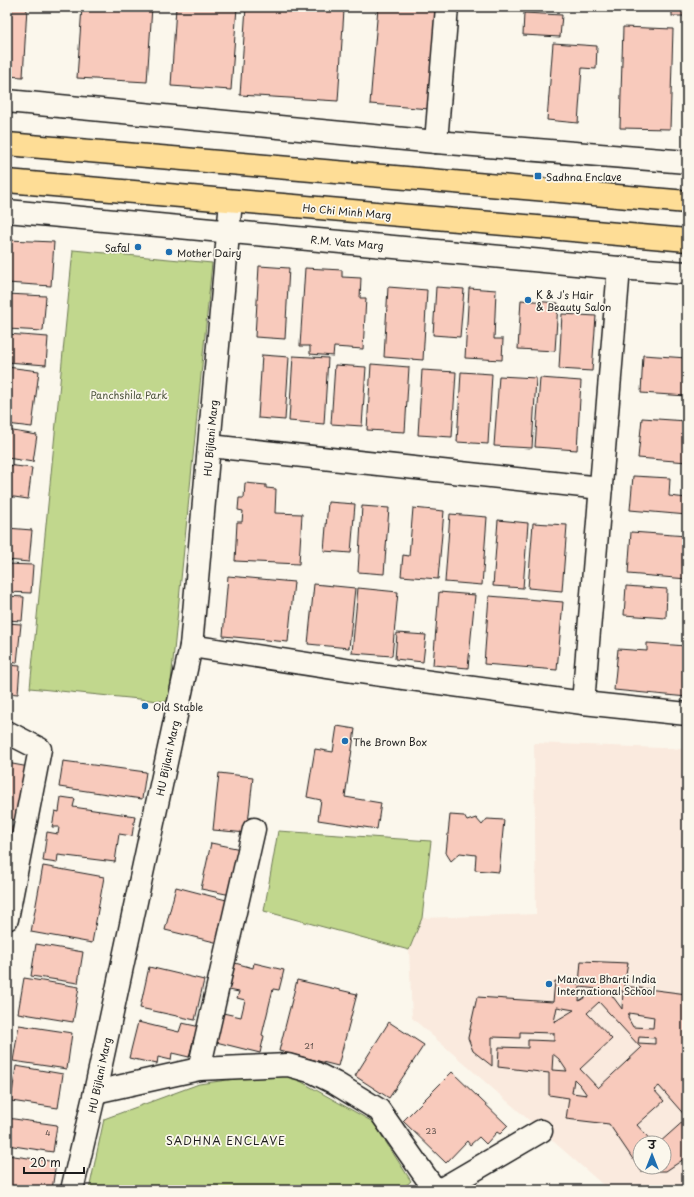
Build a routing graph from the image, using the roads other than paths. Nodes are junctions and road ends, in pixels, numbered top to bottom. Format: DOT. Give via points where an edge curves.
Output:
graph roads {
  1 [pos="447,7"];
  2 [pos="7,102"];
  3 [pos="436,142"];
  4 [pos="7,144"];
  5 [pos="687,162"];
  6 [pos="7,181"];
  7 [pos="231,201"];
  8 [pos="687,202"];
  9 [pos="7,211"];
  10 [pos="229,231"];
  11 [pos="687,240"];
  12 [pos="619,268"];
  13 [pos="687,273"];
  14 [pos="210,446"];
  15 [pos="601,488"];
  16 [pos="191,646"];
  17 [pos="583,703"];
  18 [pos="687,714"];
  19 [pos="7,732"];
  20 [pos="254,829"];
  21 [pos="7,920"];
  22 [pos="199,1069"];
  23 [pos="95,1092"];
  24 [pos="541,1131"];
  25 [pos="72,1190"];
  26 [pos="435,1190"];
  27 [pos="440,1190"];
  1 -- 3 [label="street"];
  2 -- 3 [label="street"];
  3 -- 5 [label="street"];
  4 -- 8 [label="main road"];
  6 -- 7 [label="main road, Ho Chi Minh Marg"];
  7 -- 10 [label="street, HU Bijlani Marg"];
  7 -- 11 [label="main road, Ho Chi Minh Marg"];
  9 -- 10 [label="street, R.M. Vats Marg"];
  10 -- 12 [label="street, R.M. Vats Marg"];
  10 -- 14 [label="street, HU Bijlani Marg"];
  12 -- 13 [label="street, R.M. Vats Marg"];
  12 -- 15 [label="street"];
  14 -- 15 [label="street"];
  14 -- 16 [label="street, HU Bijlani Marg"];
  15 -- 17 [label="street"];
  16 -- 17 [label="street"];
  16 -- 23 [label="street, HU Bijlani Marg"];
  17 -- 18 [label="street"];
  19 -- 21 [label="street" via="40,749"];
  20 -- 22 [label="street"];
  22 -- 23 [label="street"];
  22 -- 26 [label="street" via="288,1065 335,1082 379,1110"];
  23 -- 25 [label="street, HU Bijlani Marg"];
  24 -- 27 [label="street"];
}
